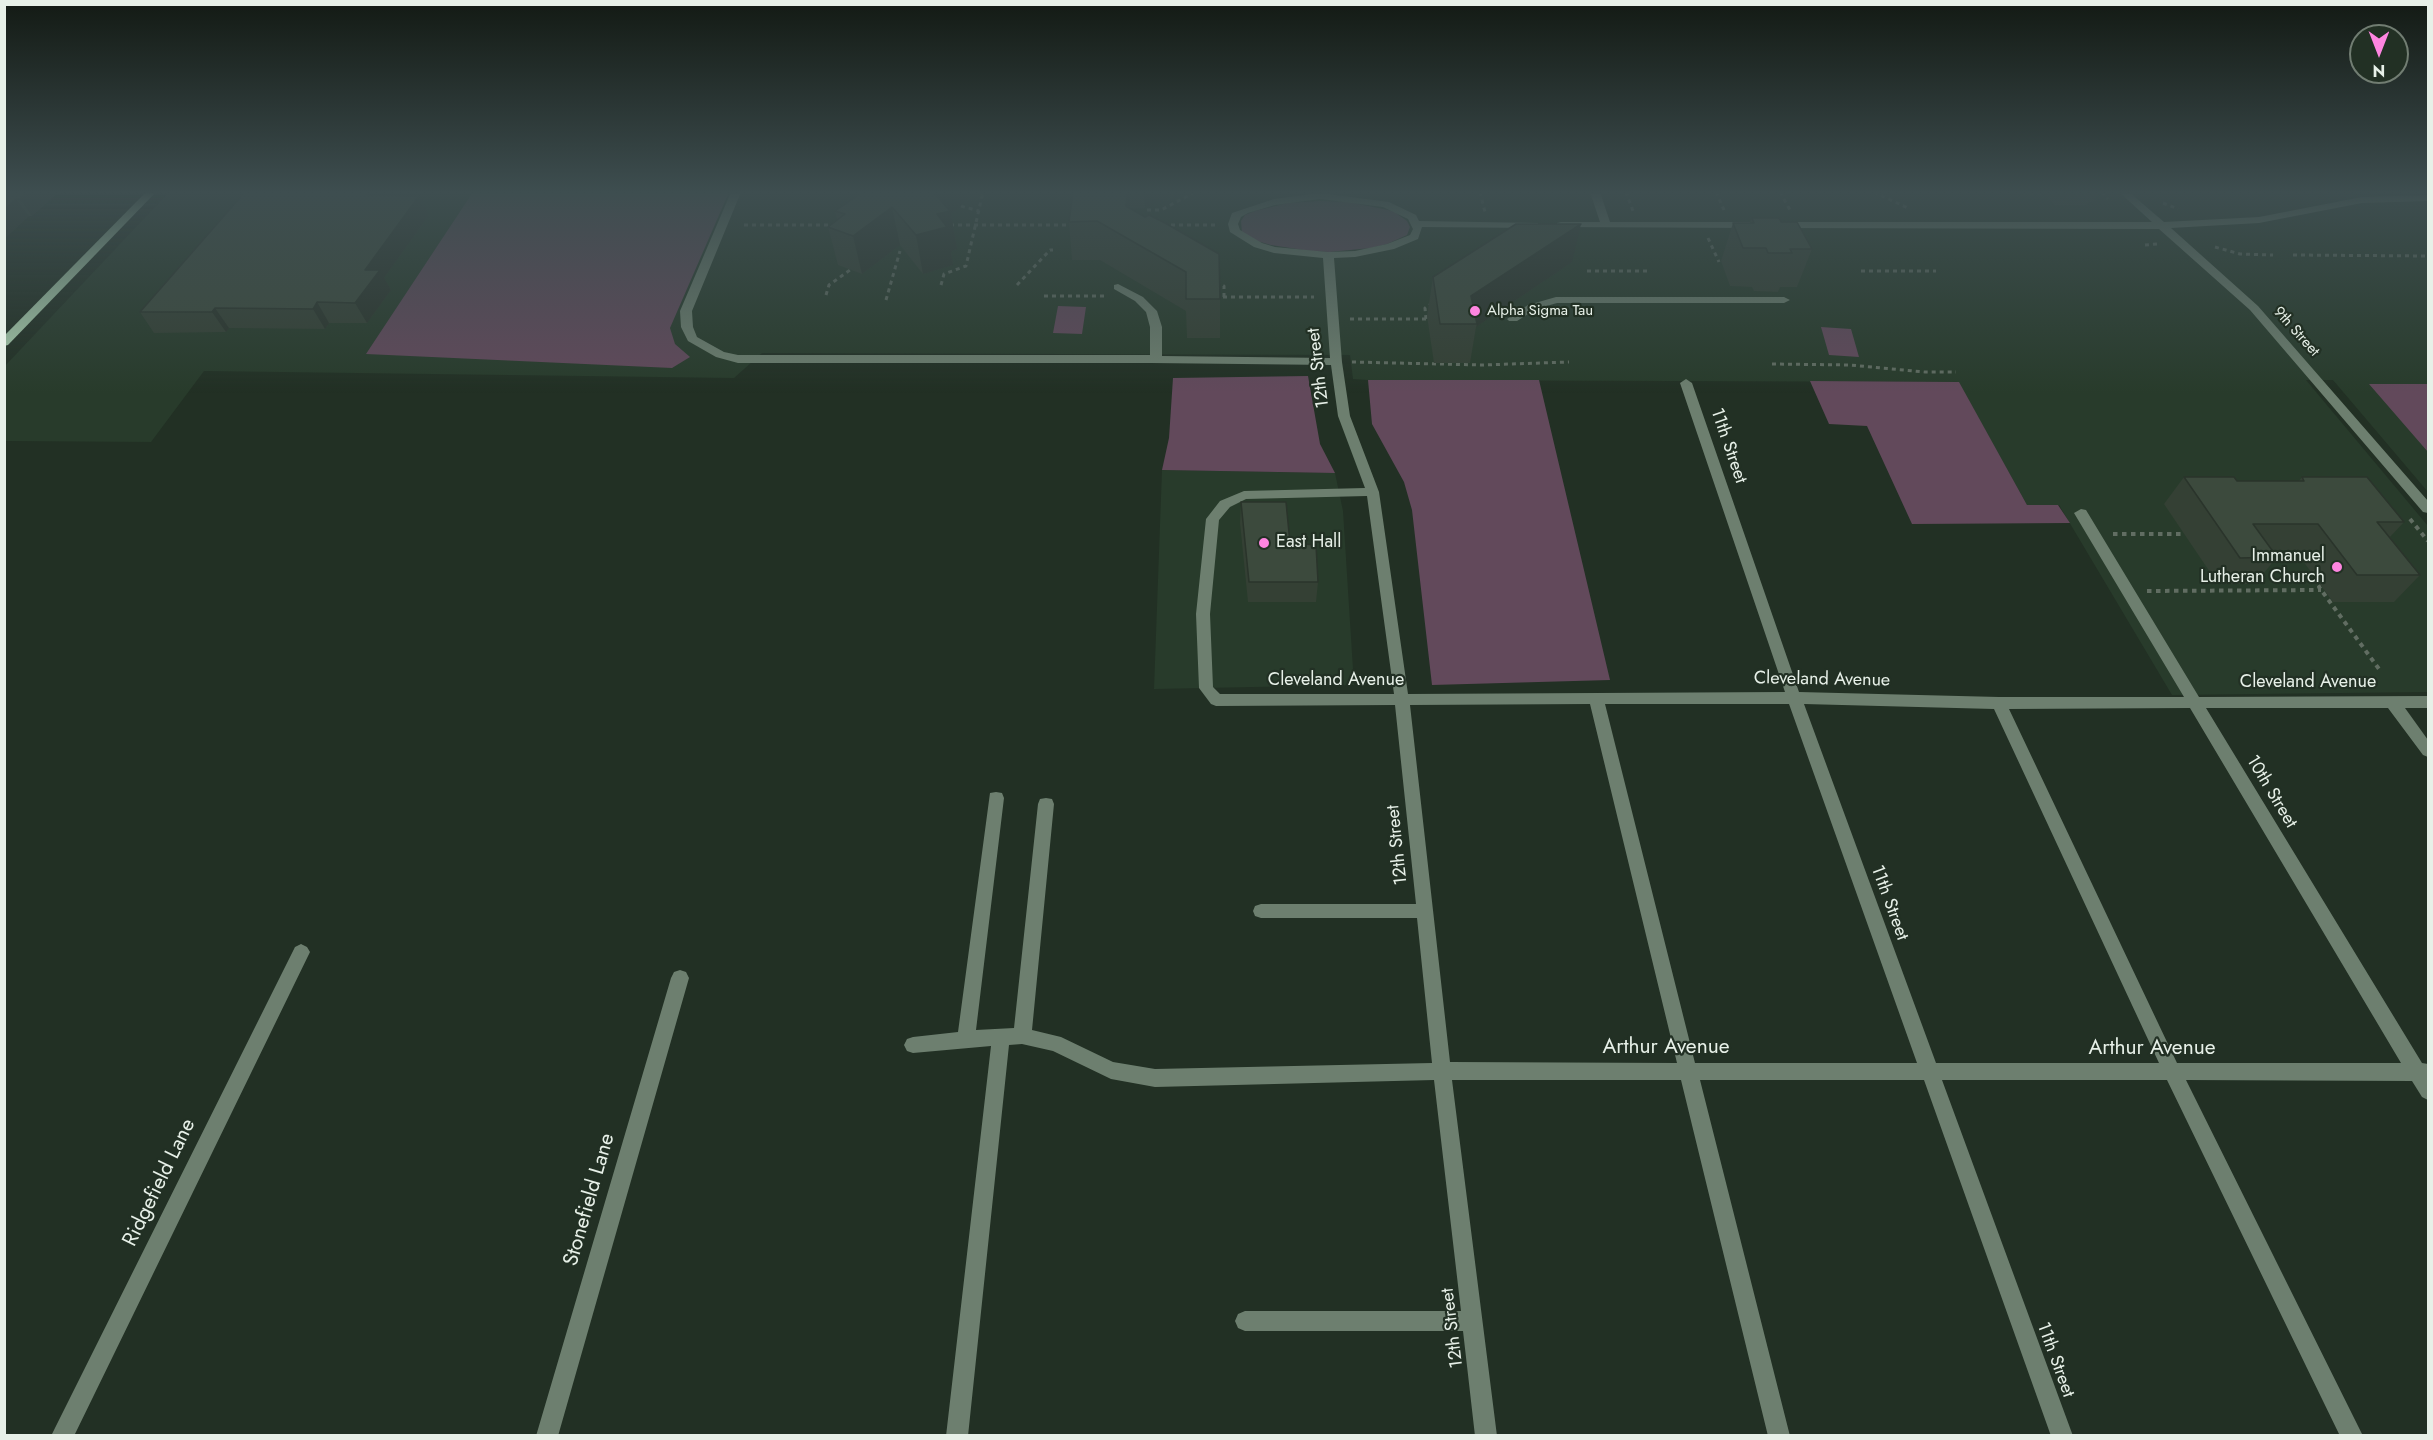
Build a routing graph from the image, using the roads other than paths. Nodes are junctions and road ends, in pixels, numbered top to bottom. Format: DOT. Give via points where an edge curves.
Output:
graph roads {
  1 [pos="86,259"];
  2 [pos="708,259"];
  3 [pos="1328,259"];
  4 [pos="2199,259"];
  5 [pos="1120,288"];
  6 [pos="1784,300"];
  7 [pos="1513,319"];
  8 [pos="4,344"];
  9 [pos="1156,359"];
  10 [pos="1336,362"];
  11 [pos="1686,383"];
  12 [pos="1373,492"];
  13 [pos="2428,509"];
  14 [pos="2081,513"];
  15 [pos="1794,698"];
  16 [pos="1596,700"];
  17 [pos="1402,701"];
  18 [pos="2428,702"];
  19 [pos="1999,703"];
  20 [pos="2195,703"];
  21 [pos="2393,703"];
  22 [pos="2428,751"];
  23 [pos="996,798"];
  24 [pos="1046,804"];
  25 [pos="1261,911"];
  26 [pos="1425,911"];
  27 [pos="301,952"];
  28 [pos="680,978"];
  29 [pos="1001,1036"];
  30 [pos="1022,1036"];
  31 [pos="966,1039"];
  32 [pos="913,1045"];
  33 [pos="1442,1071"];
  34 [pos="1689,1071"];
  35 [pos="1930,1071"];
  36 [pos="2172,1072"];
  37 [pos="2423,1072"];
  38 [pos="2428,1091"];
  39 [pos="1245,1321"];
  40 [pos="1472,1321"];
  41 [pos="62,1436"];
  42 [pos="547,1436"];
  43 [pos="957,1436"];
  44 [pos="1486,1436"];
  45 [pos="1779,1436"];
  46 [pos="2062,1436"];
  47 [pos="2352,1436"];
  1 -- 8 [label="main road"];
  2 -- 9 [label="street" via="686,311 687,327 692,339 720,356"];
  3 -- 10 [label="street, 12th Street"];
  4 -- 13 [label="street, 9th Street" via="2254,308"];
  5 -- 9 [label="street" via="1151,311 1156,327"];
  6 -- 7 [label="street" via="1556,300 1533,306"];
  9 -- 10 [label="street"];
  10 -- 12 [label="street, 12th Street" via="1344,416"];
  11 -- 15 [label="street, 11th Street"];
  12 -- 17 [label="street, 12th Street"];
  12 -- 17 [label="street, Cleveland Avenue" via="1244,495 1225,504 1212,519 1203,615 1206,688 1216,700"];
  14 -- 20 [label="street, 10th Street"];
  15 -- 16 [label="street, Cleveland Avenue"];
  15 -- 19 [label="street, Cleveland Avenue"];
  15 -- 35 [label="street, 11th Street"];
  16 -- 17 [label="street, Cleveland Avenue"];
  16 -- 34 [label="street"];
  17 -- 26 [label="street, 12th Street"];
  18 -- 21 [label="street, Cleveland Avenue"];
  19 -- 20 [label="street, Cleveland Avenue"];
  19 -- 36 [label="street"];
  20 -- 21 [label="street, Cleveland Avenue"];
  20 -- 37 [label="street, 10th Street"];
  21 -- 22 [label="street"];
  23 -- 31 [label="street"];
  24 -- 30 [label="street"];
  25 -- 26 [label="street"];
  26 -- 33 [label="street, 12th Street"];
  27 -- 41 [label="street, Ridgefield Lane"];
  28 -- 42 [label="street, Stonefield Lane"];
  29 -- 30 [label="street, Arthur Avenue"];
  29 -- 31 [label="street, Arthur Avenue"];
  29 -- 43 [label="street"];
  30 -- 33 [label="street, Arthur Avenue" via="1055,1043 1111,1070 1155,1078"];
  31 -- 32 [label="street, Arthur Avenue"];
  33 -- 34 [label="street, Arthur Avenue"];
  33 -- 40 [label="street, 12th Street"];
  34 -- 35 [label="street, Arthur Avenue"];
  34 -- 45 [label="street"];
  35 -- 36 [label="street, Arthur Avenue"];
  35 -- 46 [label="street, 11th Street"];
  36 -- 37 [label="street, Arthur Avenue"];
  36 -- 47 [label="street"];
  37 -- 38 [label="street, 10th Street"];
  39 -- 40 [label="street"];
  40 -- 44 [label="street, 12th Street"];
}
